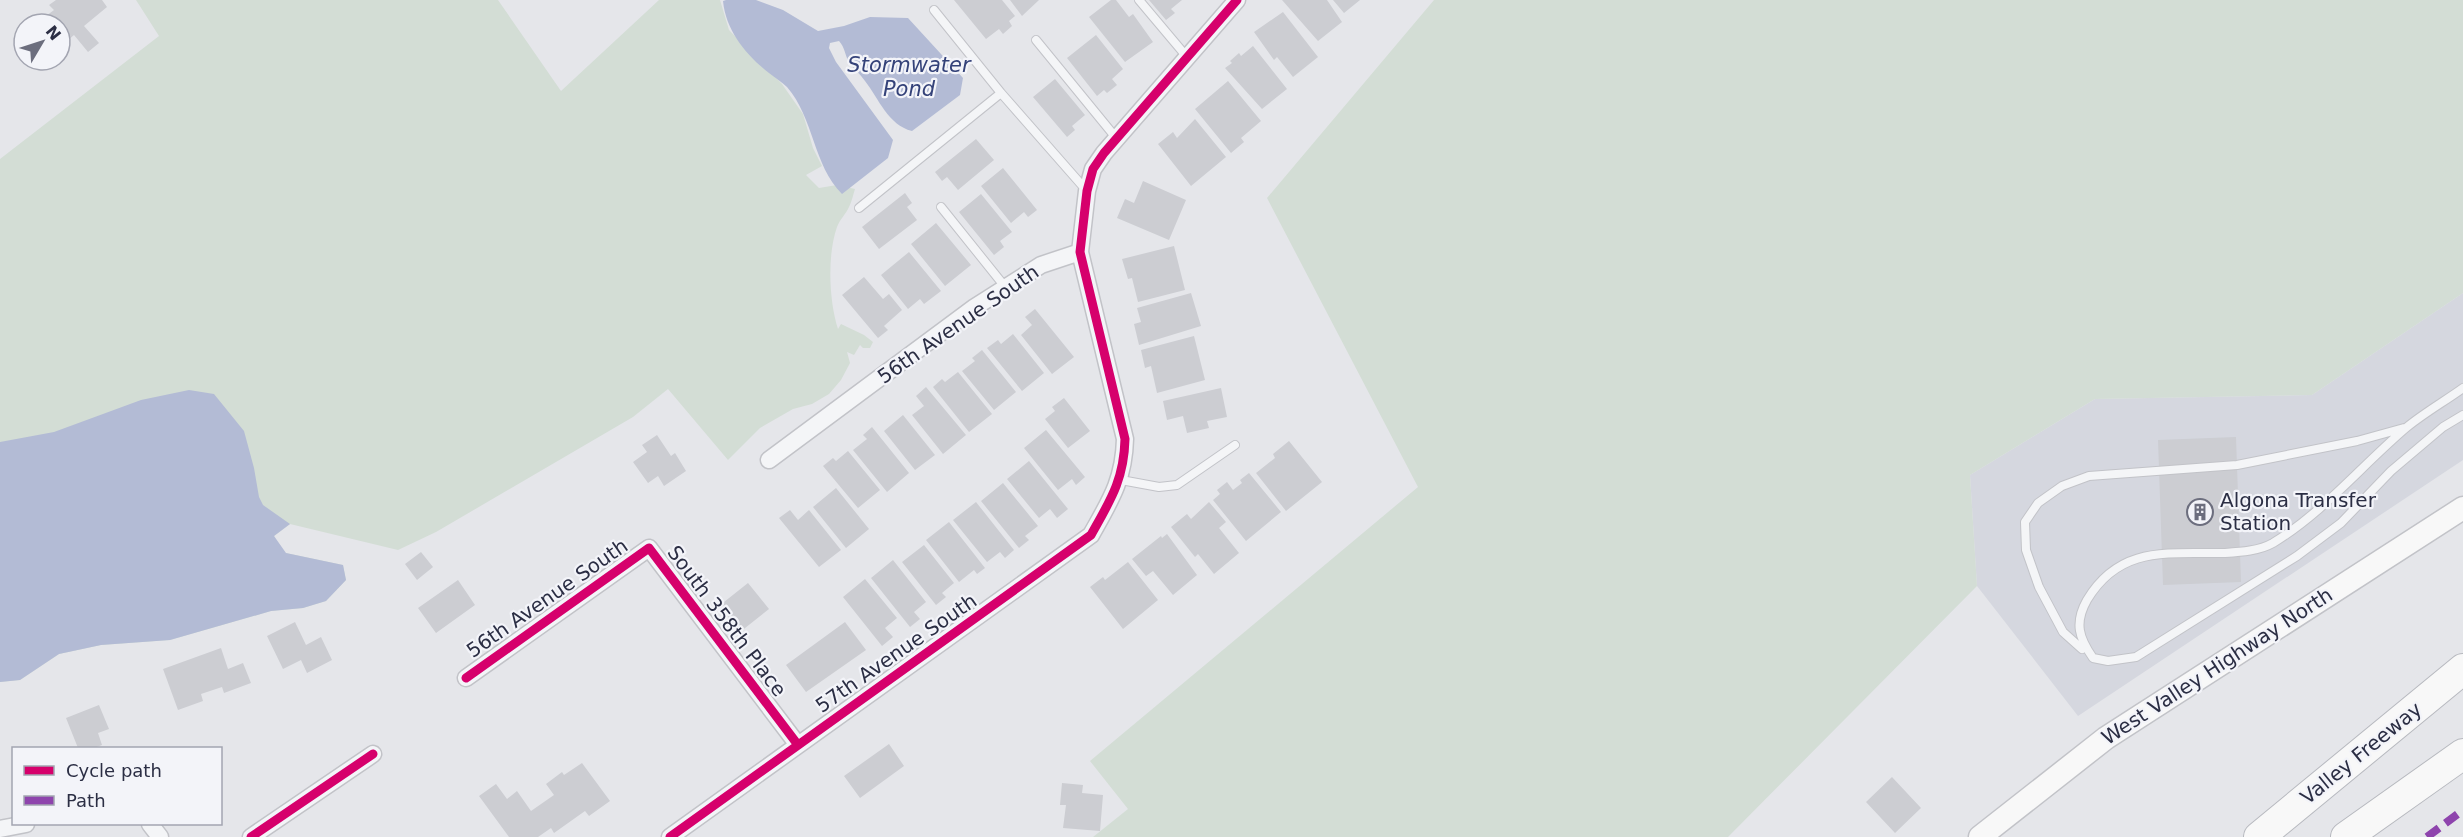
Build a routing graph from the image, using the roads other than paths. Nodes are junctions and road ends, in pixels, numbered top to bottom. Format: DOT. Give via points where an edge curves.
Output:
graph roads {
  1 [pos="1139,0"];
  2 [pos="1237,0"];
  3 [pos="934,10"];
  4 [pos="1036,40"];
  5 [pos="1187,57"];
  6 [pos="1001,93"];
  7 [pos="1117,139"];
  8 [pos="1087,191"];
  9 [pos="941,207"];
  10 [pos="859,208"];
  11 [pos="1080,252"];
  12 [pos="1006,288"];
  13 [pos="2463,388"];
  14 [pos="2463,415"];
  15 [pos="2463,421"];
  16 [pos="2407,427"];
  17 [pos="2443,427"];
  18 [pos="1235,445"];
  19 [pos="769,460"];
  20 [pos="1120,480"];
  21 [pos="2463,508"];
  22 [pos="649,548"];
  23 [pos="2093,658"];
  24 [pos="2463,669"];
  25 [pos="466,678"];
  26 [pos="798,745"];
  27 [pos="372,754"];
  28 [pos="2463,754"];
  29 [pos="21,825"];
  30 [pos="151,825"];
  31 [pos="0,829"];
  32 [pos="160,837"];
  33 [pos="251,837"];
  34 [pos="670,837"];
  35 [pos="1980,837"];
  36 [pos="2259,837"];
  37 [pos="2346,837"];
  1 -- 5 [label="lane"];
  2 -- 5 [label="street"];
  3 -- 6 [label="lane"];
  4 -- 7 [label="lane"];
  5 -- 7 [label="street"];
  6 -- 8 [label="lane"];
  6 -- 10 [label="lane"];
  7 -- 8 [label="street" via="1094,169"];
  8 -- 11 [label="street"];
  9 -- 12 [label="lane"];
  11 -- 12 [label="street, 56th Avenue South" via="1041,265"];
  11 -- 20 [label="street, 57th Avenue South" via="1125,439"];
  12 -- 19 [label="street, 56th Avenue South"];
  13 -- 16 [label="lane"];
  14 -- 17 [label="lane"];
  15 -- 17 [label="lane"];
  16 -- 23 [label="lane" via="2336,495 2272,544 2240,552 2162,554 2121,564 2099,581 2083,607 2079,622 2081,642"];
  16 -- 23 [label="lane" via="2237,465 2090,476 2062,486 2038,503 2025,522 2026,549 2039,587 2063,632"];
  17 -- 23 [label="lane" via="2391,471 2340,523 2297,556 2136,657 2108,662"];
  18 -- 20 [label="lane" via="1177,485 1159,487"];
  20 -- 26 [label="street, 57th Avenue South" via="1091,535"];
  21 -- 35 [label="main road, West Valley Highway North" via="2106,738"];
  22 -- 25 [label="street, 56th Avenue South"];
  22 -- 26 [label="street, South 358th Place"];
  24 -- 36 [label="highway, Valley Freeway"];
  26 -- 34 [label="street, 57th Avenue South"];
  27 -- 33 [label="street"];
  28 -- 37 [label="highway"];
  29 -- 31 [label="street"];
  30 -- 32 [label="street"];
}
